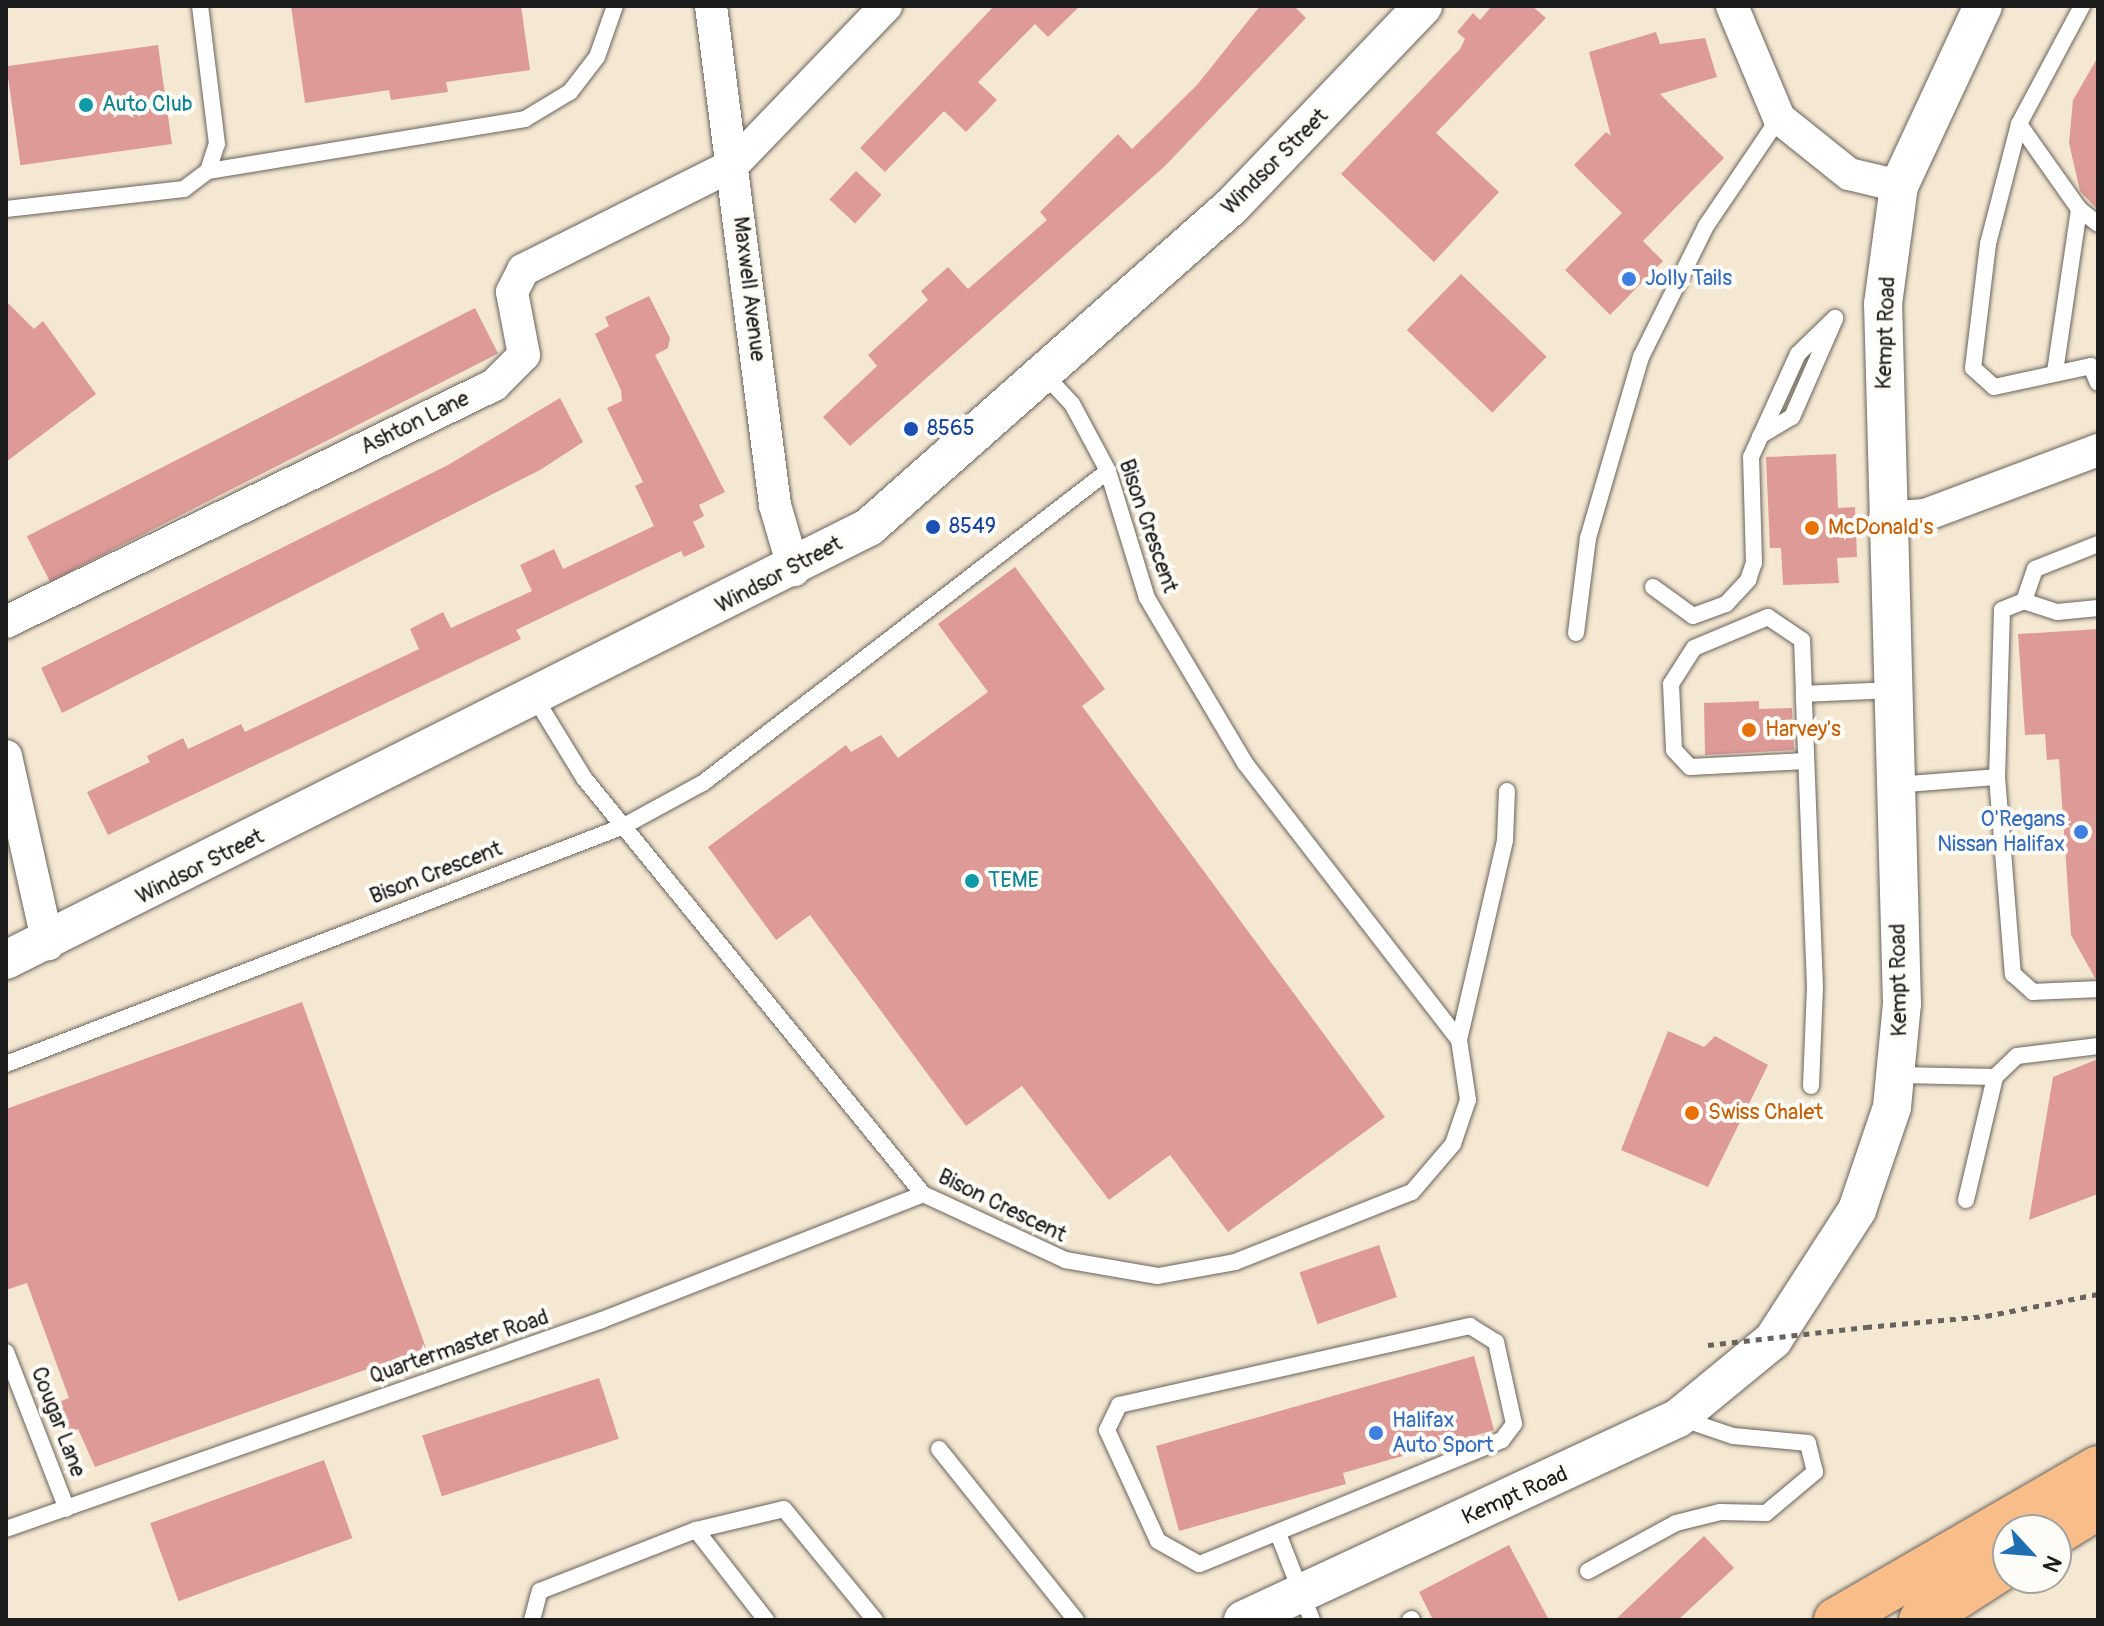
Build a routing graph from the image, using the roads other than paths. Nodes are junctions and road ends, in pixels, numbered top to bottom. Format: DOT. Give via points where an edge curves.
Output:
graph roads {
  1 [pos="200,6"];
  2 [pos="615,6"];
  3 [pos="711,6"];
  4 [pos="886,6"];
  5 [pos="1423,6"];
  6 [pos="1732,6"];
  7 [pos="1983,6"];
  8 [pos="2082,6"];
  9 [pos="1779,118"];
  10 [pos="2019,124"];
  11 [pos="733,165"];
  12 [pos="208,171"];
  13 [pos="1899,186"];
  14 [pos="6,209"];
  15 [pos="2079,209"];
  16 [pos="2098,224"];
  17 [pos="2095,364"];
  18 [pos="2055,372"];
  19 [pos="1044,374"];
  20 [pos="2098,383"];
  21 [pos="1760,436"];
  22 [pos="2098,450"];
  23 [pos="1108,471"];
  24 [pos="1885,518"];
  25 [pos="2098,544"];
  26 [pos="794,570"];
  27 [pos="1653,587"];
  28 [pos="2024,601"];
  29 [pos="2098,608"];
  30 [pos="6,622"];
  31 [pos="1576,633"];
  32 [pos="1891,690"];
  33 [pos="1804,694"];
  34 [pos="535,698"];
  35 [pos="6,756"];
  36 [pos="1806,761"];
  37 [pos="1997,777"];
  38 [pos="1895,785"];
  39 [pos="1507,791"];
  40 [pos="624,826"];
  41 [pos="48,944"];
  42 [pos="6,960"];
  43 [pos="2098,989"];
  44 [pos="1459,1040"];
  45 [pos="2098,1046"];
  46 [pos="6,1064"];
  47 [pos="1898,1075"];
  48 [pos="1995,1077"];
  49 [pos="1811,1086"];
  50 [pos="923,1194"];
  51 [pos="1966,1200"];
  52 [pos="6,1352"];
  53 [pos="1678,1418"];
  54 [pos="939,1449"];
  55 [pos="2098,1468"];
  56 [pos="2098,1507"];
  57 [pos="67,1509"];
  58 [pos="2072,1523"];
  59 [pos="6,1529"];
  60 [pos="696,1530"];
  61 [pos="1279,1536"];
  62 [pos="1588,1571"];
  63 [pos="1992,1574"];
  64 [pos="1309,1604"];
  65 [pos="532,1620"];
  66 [pos="766,1620"];
  67 [pos="875,1620"];
  68 [pos="1076,1620"];
  69 [pos="1243,1620"];
  70 [pos="1836,1620"];
  71 [pos="1921,1620"];
  1 -- 12 [label="lane" via="217,144"];
  2 -- 12 [label="lane" via="597,57 570,92 525,119"];
  3 -- 11 [label="street, Maxwell Avenue"];
  4 -- 11 [label="street"];
  5 -- 19 [label="street, Windsor Street" via="1231,207"];
  6 -- 9 [label="street"];
  7 -- 13 [label="street, Kempt Road"];
  8 -- 10 [label="lane"];
  9 -- 13 [label="street" via="1849,174"];
  9 -- 31 [label="lane" via="1706,226 1641,357 1588,538"];
  10 -- 15 [label="lane"];
  10 -- 18 [label="lane" via="1988,244 1973,368 1994,387"];
  11 -- 26 [label="street, Maxwell Avenue" via="775,505"];
  11 -- 30 [label="street, Ashton Lane" via="523,270 512,292 524,355 494,385"];
  12 -- 14 [label="lane" via="184,189"];
  13 -- 24 [label="street, Kempt Road" via="1883,304"];
  15 -- 16 [label="lane"];
  15 -- 18 [label="lane"];
  17 -- 18 [label="lane"];
  17 -- 20 [label="lane"];
  19 -- 23 [label="lane, Bison Crescent" via="1072,404"];
  19 -- 26 [label="street, Windsor Street" via="869,527"];
  21 -- 21 [label="lane" via="1792,417 1835,318 1798,354"];
  21 -- 27 [label="lane" via="1751,457 1748,580 1726,604 1693,616"];
  22 -- 24 [label="street" via="1925,515"];
  23 -- 40 [label="lane" via="703,783"];
  23 -- 44 [label="lane, Bison Crescent" via="1147,598 1245,763"];
  24 -- 32 [label="street, Kempt Road"];
  25 -- 28 [label="lane" via="2035,569"];
  26 -- 34 [label="street, Windsor Street"];
  28 -- 29 [label="lane" via="2057,612"];
  28 -- 37 [label="lane" via="2002,610 1997,637 2004,735"];
  32 -- 33 [label="lane"];
  32 -- 38 [label="street, Kempt Road"];
  33 -- 36 [label="lane"];
  33 -- 36 [label="lane" via="1802,640 1768,617 1694,648 1671,684 1674,750 1690,767"];
  34 -- 40 [label="lane" via="584,778"];
  34 -- 41 [label="street, Windsor Street"];
  35 -- 41 [label="street"];
  36 -- 49 [label="lane"];
  37 -- 38 [label="lane"];
  37 -- 43 [label="lane" via="2013,974 2033,992"];
  38 -- 47 [label="street, Kempt Road"];
  39 -- 44 [label="lane" via="1505,840"];
  40 -- 46 [label="lane, Bison Crescent"];
  40 -- 50 [label="lane, Bison Crescent"];
  41 -- 42 [label="street, Windsor Street"];
  44 -- 50 [label="lane, Bison Crescent" via="1468,1100 1453,1144 1412,1192 1235,1262 1158,1276 1065,1260"];
  45 -- 48 [label="lane" via="2017,1056"];
  47 -- 48 [label="lane"];
  47 -- 53 [label="street, Kempt Road" via="1878,1158 1816,1284 1773,1340"];
  48 -- 51 [label="lane"];
  50 -- 57 [label="lane, Quartermaster Road" via="602,1320"];
  52 -- 57 [label="lane, Cougar Lane"];
  53 -- 62 [label="lane" via="1733,1436 1808,1443 1815,1472 1766,1513 1720,1512 1676,1523"];
  53 -- 64 [label="street, Kempt Road"];
  54 -- 68 [label="lane"];
  55 -- 70 [label="main road"];
  56 -- 58 [label="main road"];
  57 -- 59 [label="lane, Quartermaster Road"];
  60 -- 65 [label="lane" via="540,1591"];
  60 -- 66 [label="lane"];
  60 -- 67 [label="lane" via="784,1509"];
  61 -- 61 [label="lane" via="1502,1440 1514,1424 1496,1342 1470,1326 1119,1405 1107,1430 1158,1541 1199,1564"];
  61 -- 64 [label="lane"];
  63 -- 71 [label="main road"];
  64 -- 69 [label="street, Kempt Road"];
}
